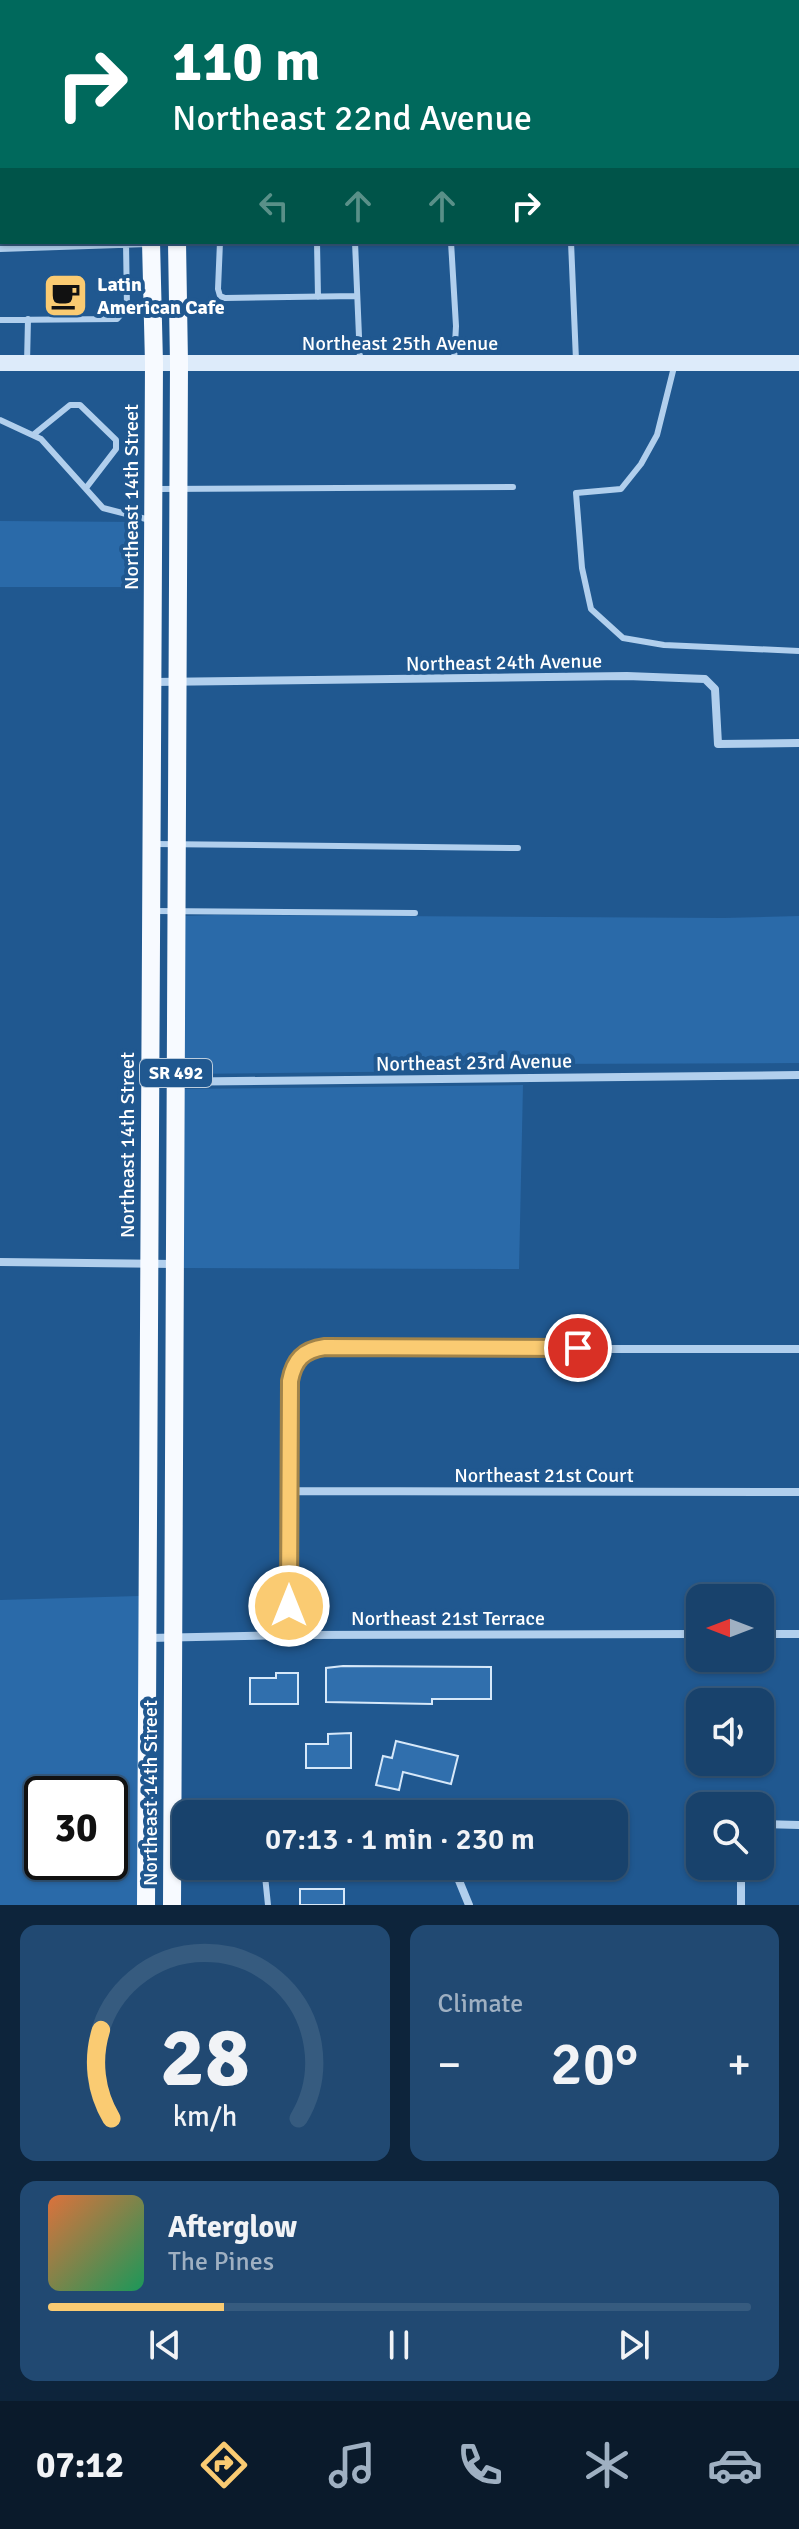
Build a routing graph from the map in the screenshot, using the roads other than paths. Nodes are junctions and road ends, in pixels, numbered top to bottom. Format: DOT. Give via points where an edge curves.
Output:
graph roads {
  1 [pos="105,244"];
  2 [pos="126,244"];
  3 [pos="151,244"];
  4 [pos="177,244"];
  5 [pos="220,244"];
  6 [pos="317,244"];
  7 [pos="355,244"];
  8 [pos="451,244"];
  9 [pos="571,244"];
  10 [pos="0,249"];
  11 [pos="357,296"];
  12 [pos="318,297"];
  13 [pos="28,319"];
  14 [pos="0,320"];
  15 [pos="0,363"];
  16 [pos="27,363"];
  17 [pos="154,363"];
  18 [pos="179,363"];
  19 [pos="360,363"];
  20 [pos="454,363"];
  21 [pos="576,363"];
  22 [pos="675,363"];
  23 [pos="799,363"];
  24 [pos="0,420"];
  25 [pos="33,435"];
  26 [pos="513,487"];
  27 [pos="86,488"];
  28 [pos="153,489"];
  29 [pos="178,489"];
  30 [pos="153,521"];
  31 [pos="799,651"];
  32 [pos="152,682"];
  33 [pos="178,682"];
  34 [pos="799,743"];
  35 [pos="177,843"];
  36 [pos="151,844"];
  37 [pos="518,848"];
  38 [pos="150,911"];
  39 [pos="177,911"];
  40 [pos="415,913"];
  41 [pos="799,1075"];
  42 [pos="149,1082"];
  43 [pos="176,1082"];
  44 [pos="0,1262"];
  45 [pos="149,1264"];
  46 [pos="175,1264"];
  47 [pos="799,1349"];
  48 [pos="289,1491"];
  49 [pos="799,1492"];
  50 [pos="686,1634"];
  51 [pos="774,1634"];
  52 [pos="799,1634"];
  53 [pos="289,1635"];
  54 [pos="148,1638"];
  55 [pos="173,1638"];
  56 [pos="774,1824"];
  57 [pos="799,1825"];
  58 [pos="265,1880"];
  59 [pos="459,1880"];
  60 [pos="741,1880"];
  61 [pos="146,1905"];
  62 [pos="172,1905"];
  63 [pos="268,1905"];
  64 [pos="469,1905"];
  65 [pos="741,1905"];
  1 -- 10 [label="lane"];
  2 -- 13 [label="lane" via="127,308 117,319"];
  3 -- 17 [label="main road, Northeast 14th Street / SR 492"];
  4 -- 18 [label="main road, Northeast 14th Street / SR 492"];
  5 -- 12 [label="lane" via="220,296"];
  6 -- 12 [label="lane"];
  7 -- 11 [label="lane"];
  8 -- 20 [label="lane"];
  9 -- 21 [label="lane"];
  11 -- 12 [label="lane"];
  11 -- 19 [label="lane"];
  13 -- 14 [label="lane"];
  13 -- 16 [label="lane"];
  15 -- 16 [label="main road, Northeast 25th Avenue"];
  16 -- 17 [label="main road, Northeast 25th Avenue"];
  17 -- 18 [label="main road, Northeast 25th Avenue"];
  17 -- 28 [label="main road, Northeast 14th Street / SR 492"];
  18 -- 19 [label="main road, Northeast 25th Avenue"];
  18 -- 29 [label="main road, Northeast 14th Street / SR 492"];
  19 -- 20 [label="main road, Northeast 25th Avenue"];
  20 -- 21 [label="main road, Northeast 25th Avenue"];
  21 -- 22 [label="main road, Northeast 25th Avenue"];
  22 -- 23 [label="main road, Northeast 25th Avenue"];
  22 -- 31 [label="lane" via="657,435 641,464 621,489 576,493 591,609 623,638"];
  24 -- 25 [label="lane"];
  25 -- 27 [label="lane"];
  25 -- 27 [label="lane" via="70,405 80,405 116,440 116,449"];
  26 -- 29 [label="lane"];
  27 -- 30 [label="lane" via="103,508"];
  28 -- 29 [label="lane"];
  28 -- 30 [label="main road, Northeast 14th Street / SR 492"];
  29 -- 33 [label="main road, Northeast 14th Street / SR 492"];
  30 -- 32 [label="main road, Northeast 14th Street / SR 492"];
  32 -- 33 [label="street, Northeast 24th Avenue"];
  32 -- 36 [label="main road, Northeast 14th Street / SR 492"];
  33 -- 34 [label="street, Northeast 24th Avenue" via="705,679 715,689 718,744"];
  33 -- 35 [label="main road, Northeast 14th Street / SR 492"];
  35 -- 36 [label="lane"];
  35 -- 37 [label="lane"];
  35 -- 39 [label="main road, Northeast 14th Street / SR 492"];
  36 -- 38 [label="main road, Northeast 14th Street / SR 492"];
  38 -- 39 [label="lane"];
  38 -- 42 [label="main road, Northeast 14th Street / SR 492"];
  39 -- 40 [label="lane"];
  39 -- 43 [label="main road, Northeast 14th Street / SR 492"];
  41 -- 43 [label="street, Northeast 23rd Avenue"];
  42 -- 43 [label="street, Northeast 23rd Avenue"];
  42 -- 45 [label="main road, Northeast 14th Street / SR 492"];
  43 -- 46 [label="main road, Northeast 14th Street / SR 492"];
  44 -- 45 [label="street"];
  45 -- 46 [label="street"];
  45 -- 54 [label="main road, Northeast 14th Street / SR 492"];
  46 -- 55 [label="main road, Northeast 14th Street / SR 492"];
  47 -- 48 [label="street" via="312,1349 300,1356 290,1381"];
  48 -- 49 [label="street, Northeast 21st Court"];
  48 -- 53 [label="street"];
  50 -- 53 [label="street, Northeast 21st Terrace"];
  51 -- 52 [label="street"];
  53 -- 55 [label="street, Northeast 21st Terrace"];
  54 -- 55 [label="street, Northeast 21st Terrace"];
  54 -- 61 [label="main road, Northeast 14th Street / SR 492"];
  55 -- 62 [label="main road, Northeast 14th Street / SR 492"];
  56 -- 57 [label="street"];
  58 -- 63 [label="lane"];
  59 -- 64 [label="street"];
  60 -- 65 [label="street"];
}
